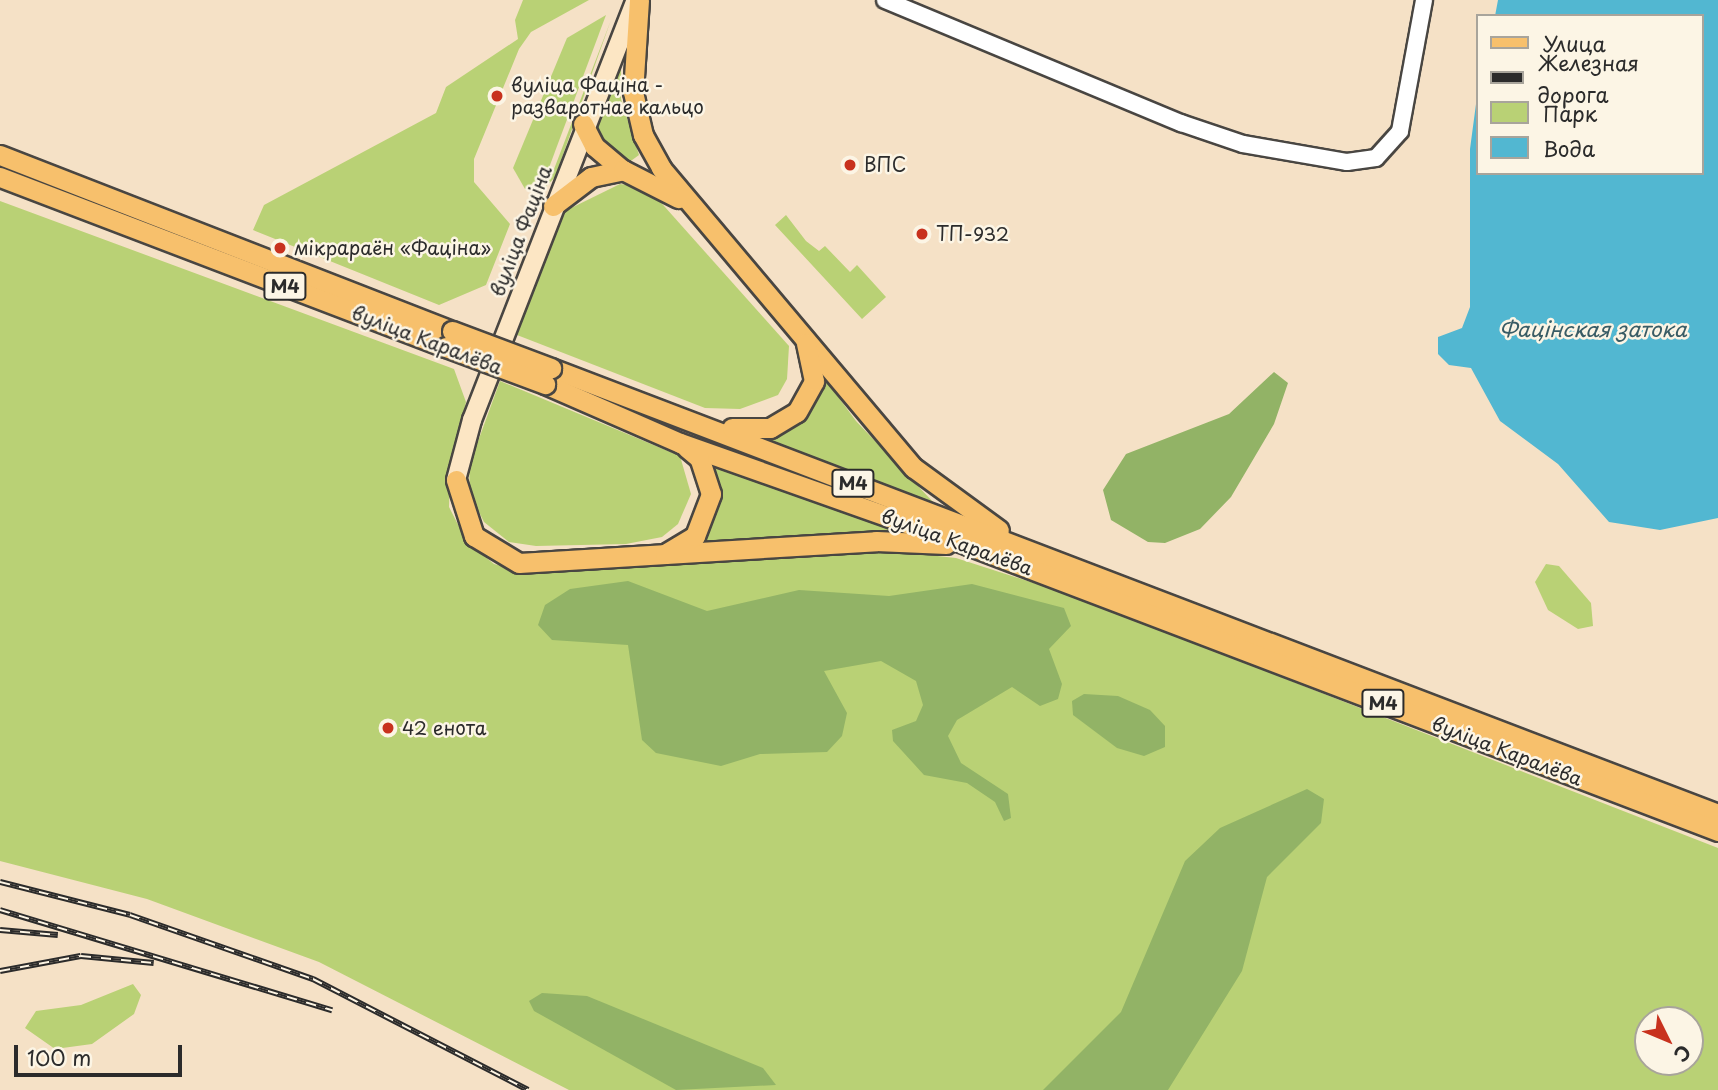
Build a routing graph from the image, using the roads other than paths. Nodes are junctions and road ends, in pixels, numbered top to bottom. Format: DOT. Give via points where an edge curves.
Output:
graph roads {
  1 [pos="638,0"];
  2 [pos="885,0"];
  3 [pos="1424,0"];
  4 [pos="583,124"];
  5 [pos="0,142"];
  6 [pos="0,155"];
  7 [pos="40,170"];
  8 [pos="623,170"];
  9 [pos="0,177"];
  10 [pos="686,203"];
  11 [pos="553,206"];
  12 [pos="800,330"];
  13 [pos="449,339"];
  14 [pos="548,376"];
  15 [pos="686,419"];
  16 [pos="680,443"];
  17 [pos="456,480"];
  18 [pos="968,545"];
  19 [pos="1020,546"];
  20 [pos="657,557"];
  21 [pos="1718,814"];
  22 [pos="1718,831"];
  1 -- 4 [label="main road, вуліца Фаціна"];
  1 -- 10 [label="main road" via="634,92 643,135"];
  2 -- 3 [label="street" via="1076,83 1243,144 1347,162 1376,158 1401,131"];
  4 -- 8 [label="main road" via="594,146"];
  4 -- 11 [label="main road, вуліца Фаціна"];
  5 -- 7 [label="main road"];
  6 -- 7 [label="main road, М4"];
  7 -- 13 [label="main road, вуліца Каралёва / М4"];
  8 -- 10 [label="main road"];
  8 -- 11 [label="main road" via="591,177"];
  9 -- 13 [label="main road, вуліца Каралёва / М4"];
  10 -- 12 [label="main road"];
  11 -- 17 [label="main road, вуліца Фаціна" via="472,420"];
  12 -- 15 [label="main road" via="814,381 797,412 751,432"];
  12 -- 19 [label="main road" via="915,468"];
  13 -- 14 [label="main road, вуліца Каралёва / М4, bridge"];
  14 -- 15 [label="main road, вуліца Каралёва / М4"];
  14 -- 16 [label="main road, вуліца Каралёва / М4"];
  15 -- 19 [label="main road, вуліца Каралёва / М4"];
  16 -- 18 [label="main road, вуліца Каралёва / М4"];
  16 -- 20 [label="main road" via="699,458 710,494 695,536"];
  17 -- 20 [label="main road" via="467,524 502,557 551,564"];
  18 -- 20 [label="main road" via="877,541"];
  18 -- 22 [label="main road, вуліца Каралёва / М4"];
  19 -- 21 [label="main road, вуліца Каралёва / М4"];
}
